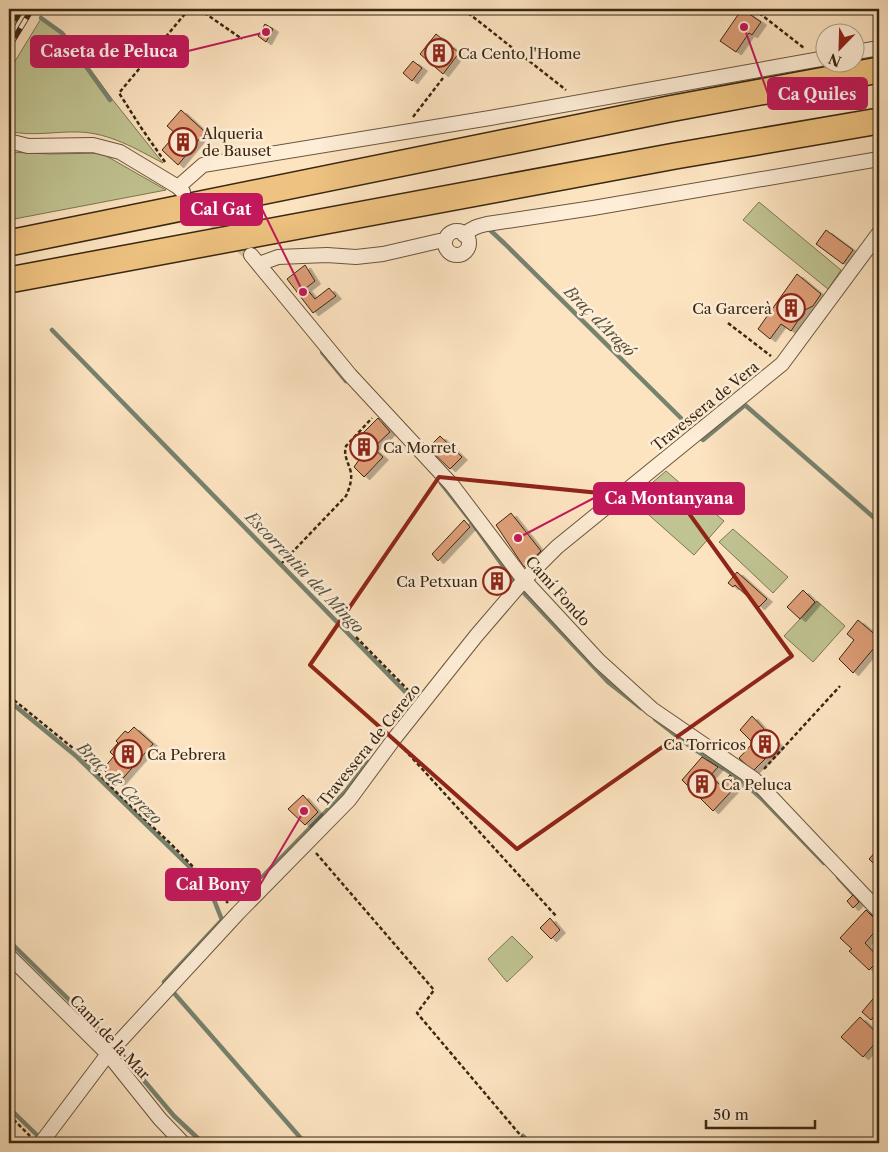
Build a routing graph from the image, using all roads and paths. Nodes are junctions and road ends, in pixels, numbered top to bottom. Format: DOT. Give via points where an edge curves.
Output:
graph roads {
  1 [pos="189,9"];
  2 [pos="199,9"];
  3 [pos="464,9"];
  4 [pos="754,9"];
  5 [pos="242,39"];
  6 [pos="879,48"];
  7 [pos="866,50"];
  8 [pos="816,56"];
  9 [pos="816,60"];
  10 [pos="879,70"];
  11 [pos="443,78"];
  12 [pos="578,102"];
  13 [pos="879,122"];
  14 [pos="406,131"];
  15 [pos="9,141"];
  16 [pos="879,159"];
  17 [pos="183,186"];
  18 [pos="879,233"];
  19 [pos="464,234"];
  20 [pos="445,242"];
  21 [pos="9,243"];
  22 [pos="9,280"];
  23 [pos="728,323"];
  24 [pos="782,364"];
  25 [pos="381,408"];
  26 [pos="282,563"];
  27 [pos="524,580"];
  28 [pos="356,637"];
  29 [pos="840,686"];
  30 [pos="9,696"];
  31 [pos="422,704"];
  32 [pos="394,739"];
  33 [pos="754,779"];
  34 [pos="307,843"];
  35 [pos="879,911"];
  36 [pos="238,913"];
  37 [pos="557,918"];
  38 [pos="9,956"];
  39 [pos="108,1054"];
  40 [pos="9,1115"];
  41 [pos="42,1143"];
  42 [pos="184,1143"];
  43 [pos="527,1143"];
  1 -- 17 [label="path" via="119,93"];
  2 -- 5 [label="path"];
  3 -- 12 [label="path"];
  4 -- 8 [label="path"];
  6 -- 7 [label="street"];
  9 -- 12 [label="street"];
  10 -- 21 [label="highway" via="669,109"];
  11 -- 14 [label="path" via="406,126"];
  12 -- 14 [label="street"];
  13 -- 22 [label="highway" via="665,158"];
  14 -- 17 [label="street" via="203,165"];
  15 -- 17 [label="street" via="28,146 92,145 120,152"];
  16 -- 19 [label="street" via="487,224"];
  18 -- 24 [label="street, Travessera de Vera"];
  19 -- 20 [label="street" via="452,232"];
  19 -- 20 [label="street" via="468,246 461,254 447,250"];
  20 -- 25 [label="street, Camí Fondo" via="383,254 255,259"];
  23 -- 24 [label="path"];
  24 -- 27 [label="street, Travessera de Vera" via="557,547"];
  25 -- 26 [label="path" via="346,446 344,452 351,474 346,496"];
  25 -- 27 [label="street, Camí Fondo" via="452,485"];
  27 -- 31 [label="street, Travessera de Cerezo"];
  27 -- 33 [label="street, Camí Fondo" via="599,661 652,709"];
  28 -- 31 [label="path"];
  29 -- 33 [label="path"];
  30 -- 36 [label="path" via="79,753"];
  31 -- 32 [label="street, Travessera de Cerezo"];
  32 -- 34 [label="street, Travessera de Cerezo" via="349,800"];
  32 -- 37 [label="path"];
  33 -- 35 [label="street, Camí Fondo"];
  34 -- 36 [label="street, Travessera de Cerezo"];
  34 -- 43 [label="path" via="434,990 417,1013"];
  36 -- 39 [label="street, Travessera de Cerezo"];
  38 -- 39 [label="street, Camí de la Mar"];
  39 -- 41 [label="street, Travessera de Cerezo"];
  39 -- 42 [label="street, Camí de la Mar" via="160,1119"];
  40 -- 41 [label="path"];
}
